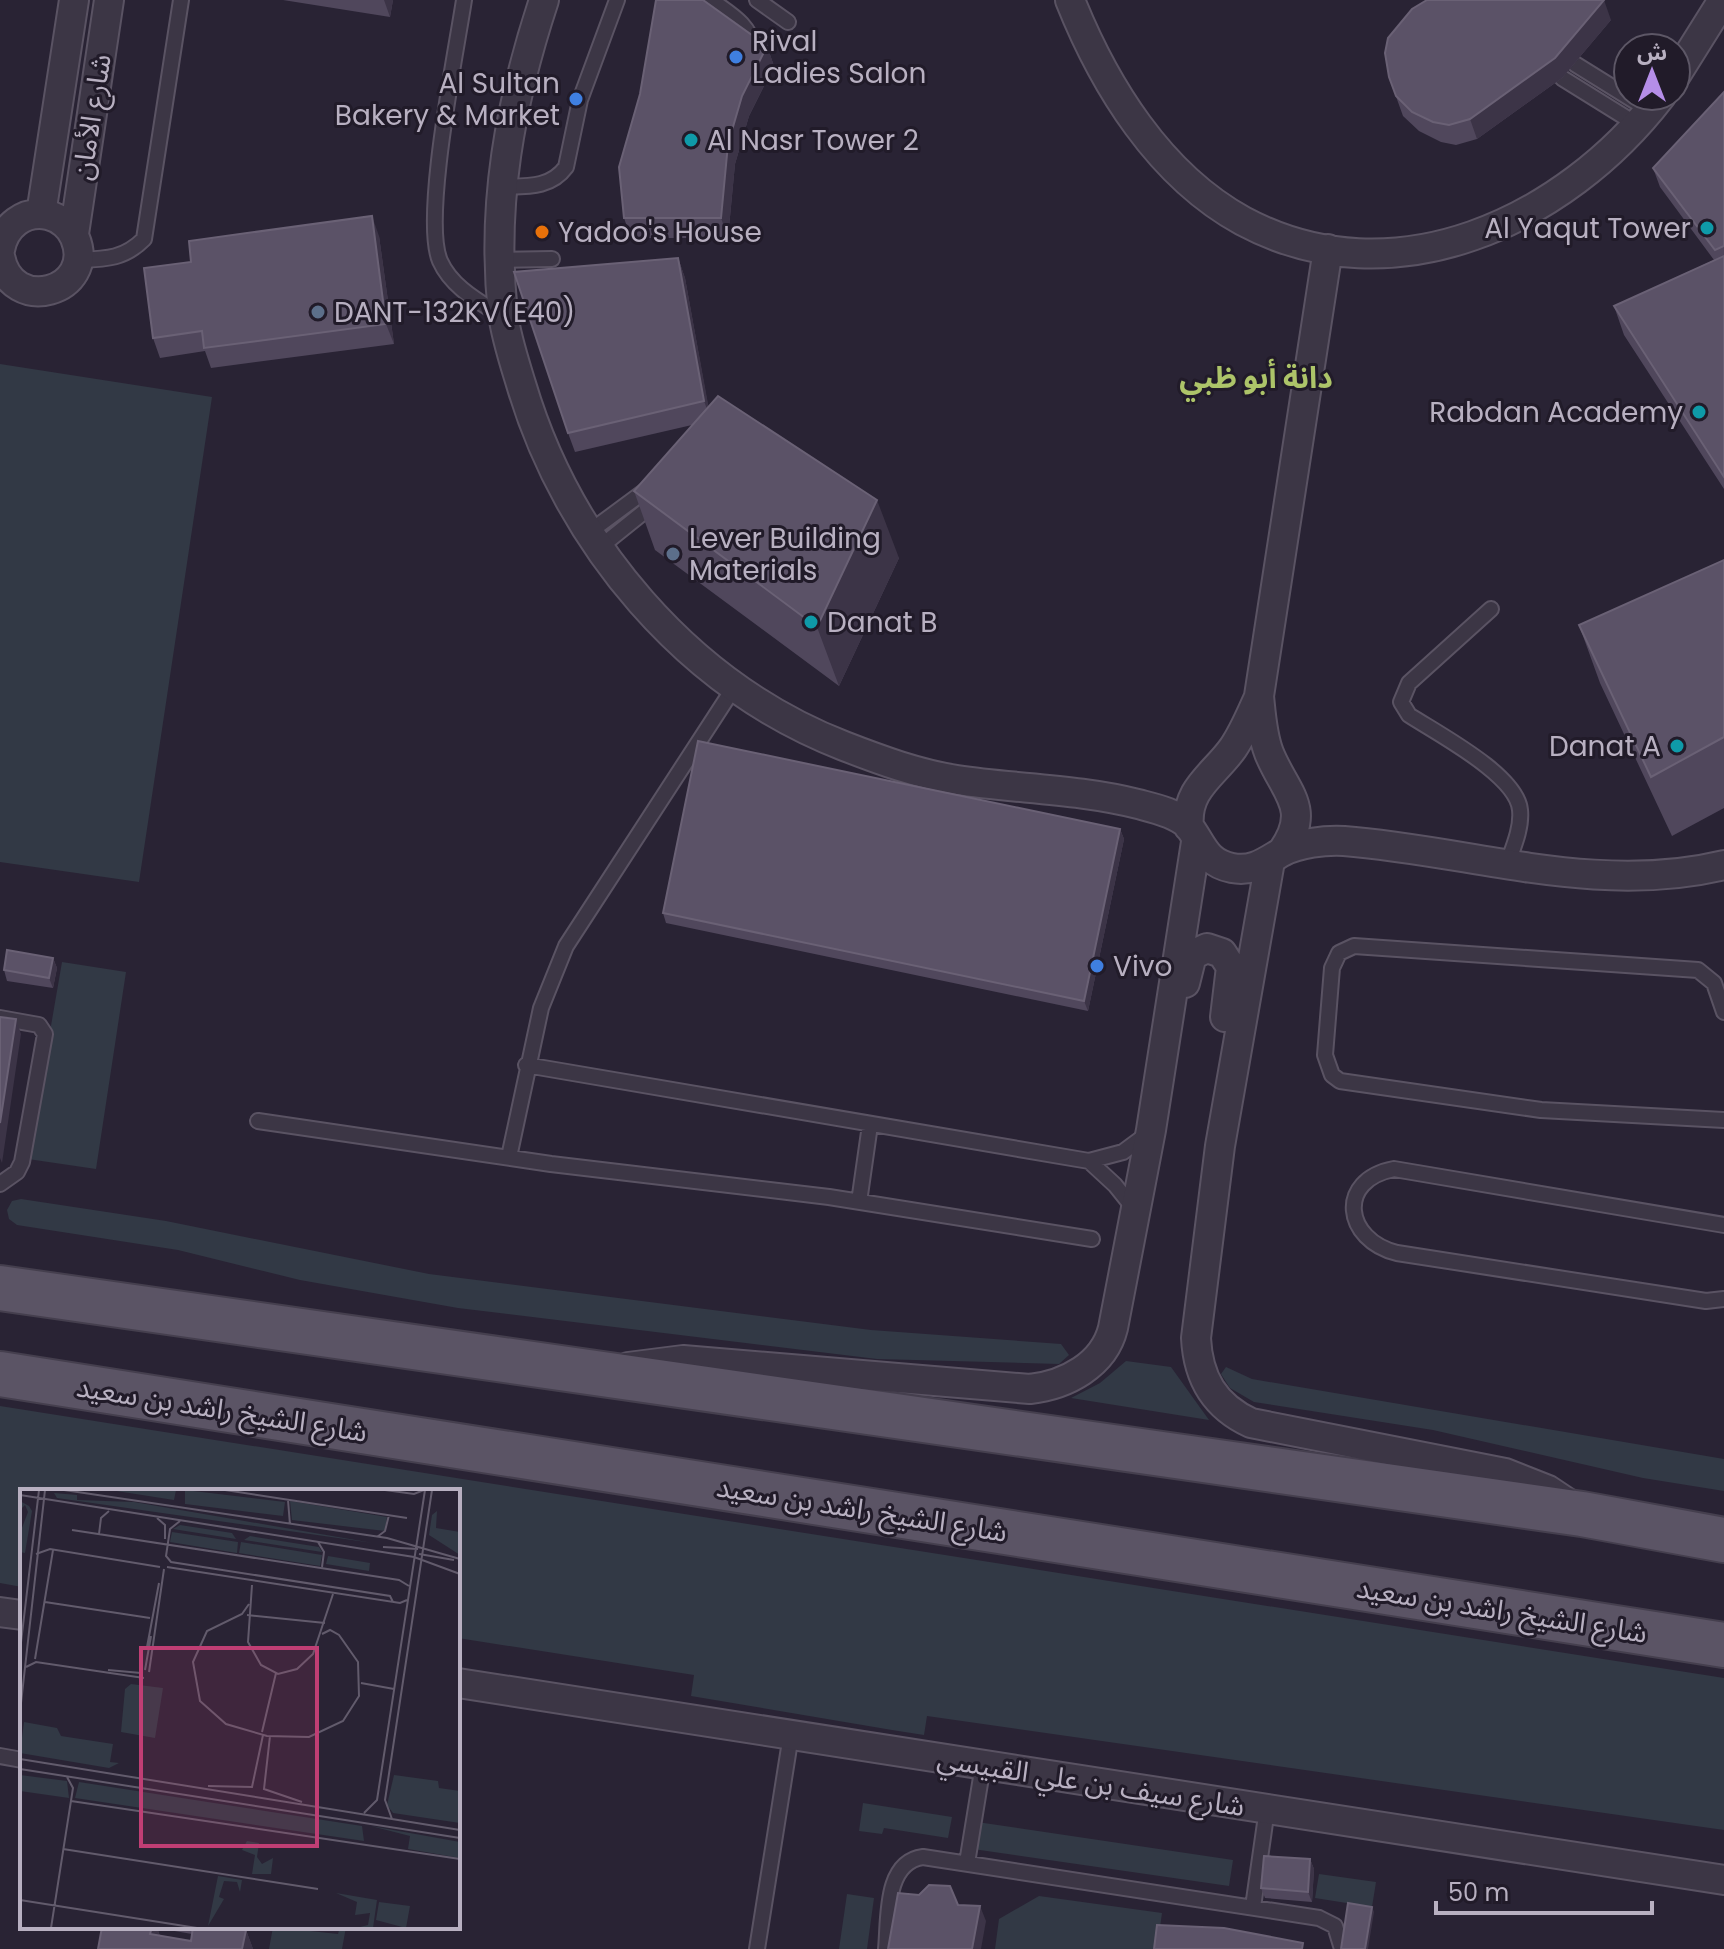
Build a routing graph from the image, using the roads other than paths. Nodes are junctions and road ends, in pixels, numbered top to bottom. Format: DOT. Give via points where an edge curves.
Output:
graph roads {
  1 [pos="60,0"];
  2 [pos="74,0"];
  3 [pos="109,0"];
  4 [pos="181,0"];
  5 [pos="464,0"];
  6 [pos="544,0"];
  7 [pos="617,0"];
  8 [pos="711,0"];
  9 [pos="757,0"];
  10 [pos="1070,0"];
  11 [pos="1723,0"];
  12 [pos="788,22"];
  13 [pos="69,32"];
  14 [pos="1692,49"];
  15 [pos="754,52"];
  16 [pos="1575,64"];
  17 [pos="1562,78"];
  18 [pos="1612,87"];
  19 [pos="1612,96"];
  20 [pos="1647,112"];
  21 [pos="501,187"];
  22 [pos="41,214"];
  23 [pos="0,247"];
  24 [pos="76,247"];
  25 [pos="1328,249"];
  26 [pos="552,259"];
  27 [pos="505,276"];
  28 [pos="28,290"];
  29 [pos="0,302"];
  30 [pos="503,317"];
  31 [pos="665,485"];
  32 [pos="593,540"];
  33 [pos="1491,609"];
  34 [pos="735,686"];
  35 [pos="1259,696"];
  36 [pos="1193,834"];
  37 [pos="1276,857"];
  38 [pos="1507,865"];
  39 [pos="1724,865"];
  40 [pos="1724,1012"];
  41 [pos="0,1018"];
  42 [pos="526,1065"];
  43 [pos="1724,1120"];
  44 [pos="258,1121"];
  45 [pos="870,1125"];
  46 [pos="1151,1130"];
  47 [pos="1220,1146"];
  48 [pos="509,1157"];
  49 [pos="1089,1161"];
  50 [pos="0,1184"];
  51 [pos="859,1202"];
  52 [pos="1136,1213"];
  53 [pos="1724,1225"];
  54 [pos="1092,1239"];
  55 [pos="5,1283"];
  56 [pos="1724,1299"];
  57 [pos="0,1374"];
  58 [pos="605,1374"];
  59 [pos="1582,1514"];
  60 [pos="1724,1540"];
  61 [pos="0,1612"];
  62 [pos="20,1615"];
  63 [pos="1724,1645"];
  64 [pos="460,1683"];
  65 [pos="791,1735"];
  66 [pos="0,1756"];
  67 [pos="20,1760"];
  68 [pos="983,1765"];
  69 [pos="1267,1809"];
  70 [pos="967,1863"];
  71 [pos="1724,1880"];
  72 [pos="1253,1907"];
  73 [pos="757,1949"];
  74 [pos="886,1949"];
  75 [pos="1342,1949"];
  1 -- 13 [label="street"];
  2 -- 13 [label="street, شارع الأمان"];
  3 -- 24 [label="street, شارع الأمان"];
  4 -- 24 [label="lane" via="144,239 130,254 110,259"];
  5 -- 30 [label="lane" via="433,234 448,275"];
  6 -- 21 [label="street" via="517,90"];
  7 -- 21 [label="lane" via="580,100 566,167 543,185"];
  8 -- 15 [label="lane" via="747,29"];
  9 -- 12 [label="lane"];
  10 -- 25 [label="street" via="1114,93 1174,165 1242,220 1279,237"];
  11 -- 14 [label="street"];
  13 -- 22 [label="street, شارع الأمان"];
  16 -- 18 [label="lane"];
  17 -- 19 [label="lane"];
  20 -- 25 [label="street" via="1564,191 1505,225 1452,243 1407,250"];
  21 -- 27 [label="street"];
  22 -- 23 [label="street" via="17,220"];
  22 -- 24 [label="street" via="54,217"];
  23 -- 28 [label="street" via="7,277"];
  24 -- 28 [label="street" via="65,283 41,292"];
  25 -- 35 [label="street"];
  26 -- 27 [label="lane"];
  27 -- 30 [label="street"];
  28 -- 29 [label="street"];
  30 -- 32 [label="street" via="551,468"];
  31 -- 32 [label="lane"];
  32 -- 34 [label="street" via="664,625"];
  33 -- 38 [label="lane" via="1409,683 1401,702 1409,715 1514,791 1520,824"];
  34 -- 36 [label="street" via="785,718 895,765 953,779 1136,804 1172,816"];
  34 -- 42 [label="lane" via="566,946"];
  35 -- 36 [label="street" via="1238,741 1194,792 1188,815"];
  35 -- 37 [label="street" via="1266,742 1297,810 1296,825"];
  36 -- 37 [label="street" via="1212,859 1233,868 1256,867"];
  36 -- 46 [label="street"];
  37 -- 38 [label="street" via="1311,844 1342,841"];
  37 -- 47 [label="street"];
  38 -- 39 [label="street" via="1581,876 1649,877"];
  40 -- 43 [label="lane" via="1714,983 1698,970 1354,946 1339,953 1332,968 1325,1055 1326,1066 1340,1081 1446,1099"];
  41 -- 50 [label="lane" via="39,1025 45,1034 22,1162"];
  42 -- 45 [label="lane"];
  42 -- 48 [label="lane"];
  44 -- 48 [label="lane"];
  45 -- 49 [label="lane"];
  45 -- 51 [label="lane"];
  46 -- 47 [label="street" via="1169,1099 1188,962 1199,950 1215,949 1231,967 1216,1099"];
  46 -- 49 [label="lane" via="1123,1152"];
  46 -- 52 [label="street"];
  47 -- 59 [label="street" via="1196,1338 1200,1372 1226,1408 1265,1427 1505,1473 1548,1490"];
  48 -- 51 [label="lane"];
  49 -- 52 [label="lane"];
  51 -- 54 [label="lane"];
  52 -- 58 [label="street" via="1110,1340 1089,1365 1054,1385 1022,1389 683,1360"];
  53 -- 56 [label="lane" via="1394,1169 1370,1177 1361,1187 1354,1212 1362,1236 1397,1253 1706,1301"];
  55 -- 58 [label="main road"];
  57 -- 63 [label="main road, شارع الشيخ راشد بن سعيد"];
  58 -- 59 [label="main road"];
  59 -- 60 [label="main road"];
  61 -- 62 [label="street"];
  64 -- 65 [label="street, شارع سيف بن علي القبيسي"];
  65 -- 68 [label="street, شارع سيف بن علي القبيسي"];
  65 -- 73 [label="lane"];
  66 -- 67 [label="lane"];
  68 -- 69 [label="street, شارع سيف بن علي القبيسي"];
  68 -- 70 [label="lane"];
  69 -- 71 [label="street, شارع سيف بن علي القبيسي"];
  69 -- 72 [label="lane"];
  70 -- 72 [label="lane"];
  70 -- 74 [label="lane" via="923,1857 903,1864 894,1881"];
  72 -- 75 [label="lane" via="1327,1921 1340,1933"];
}
